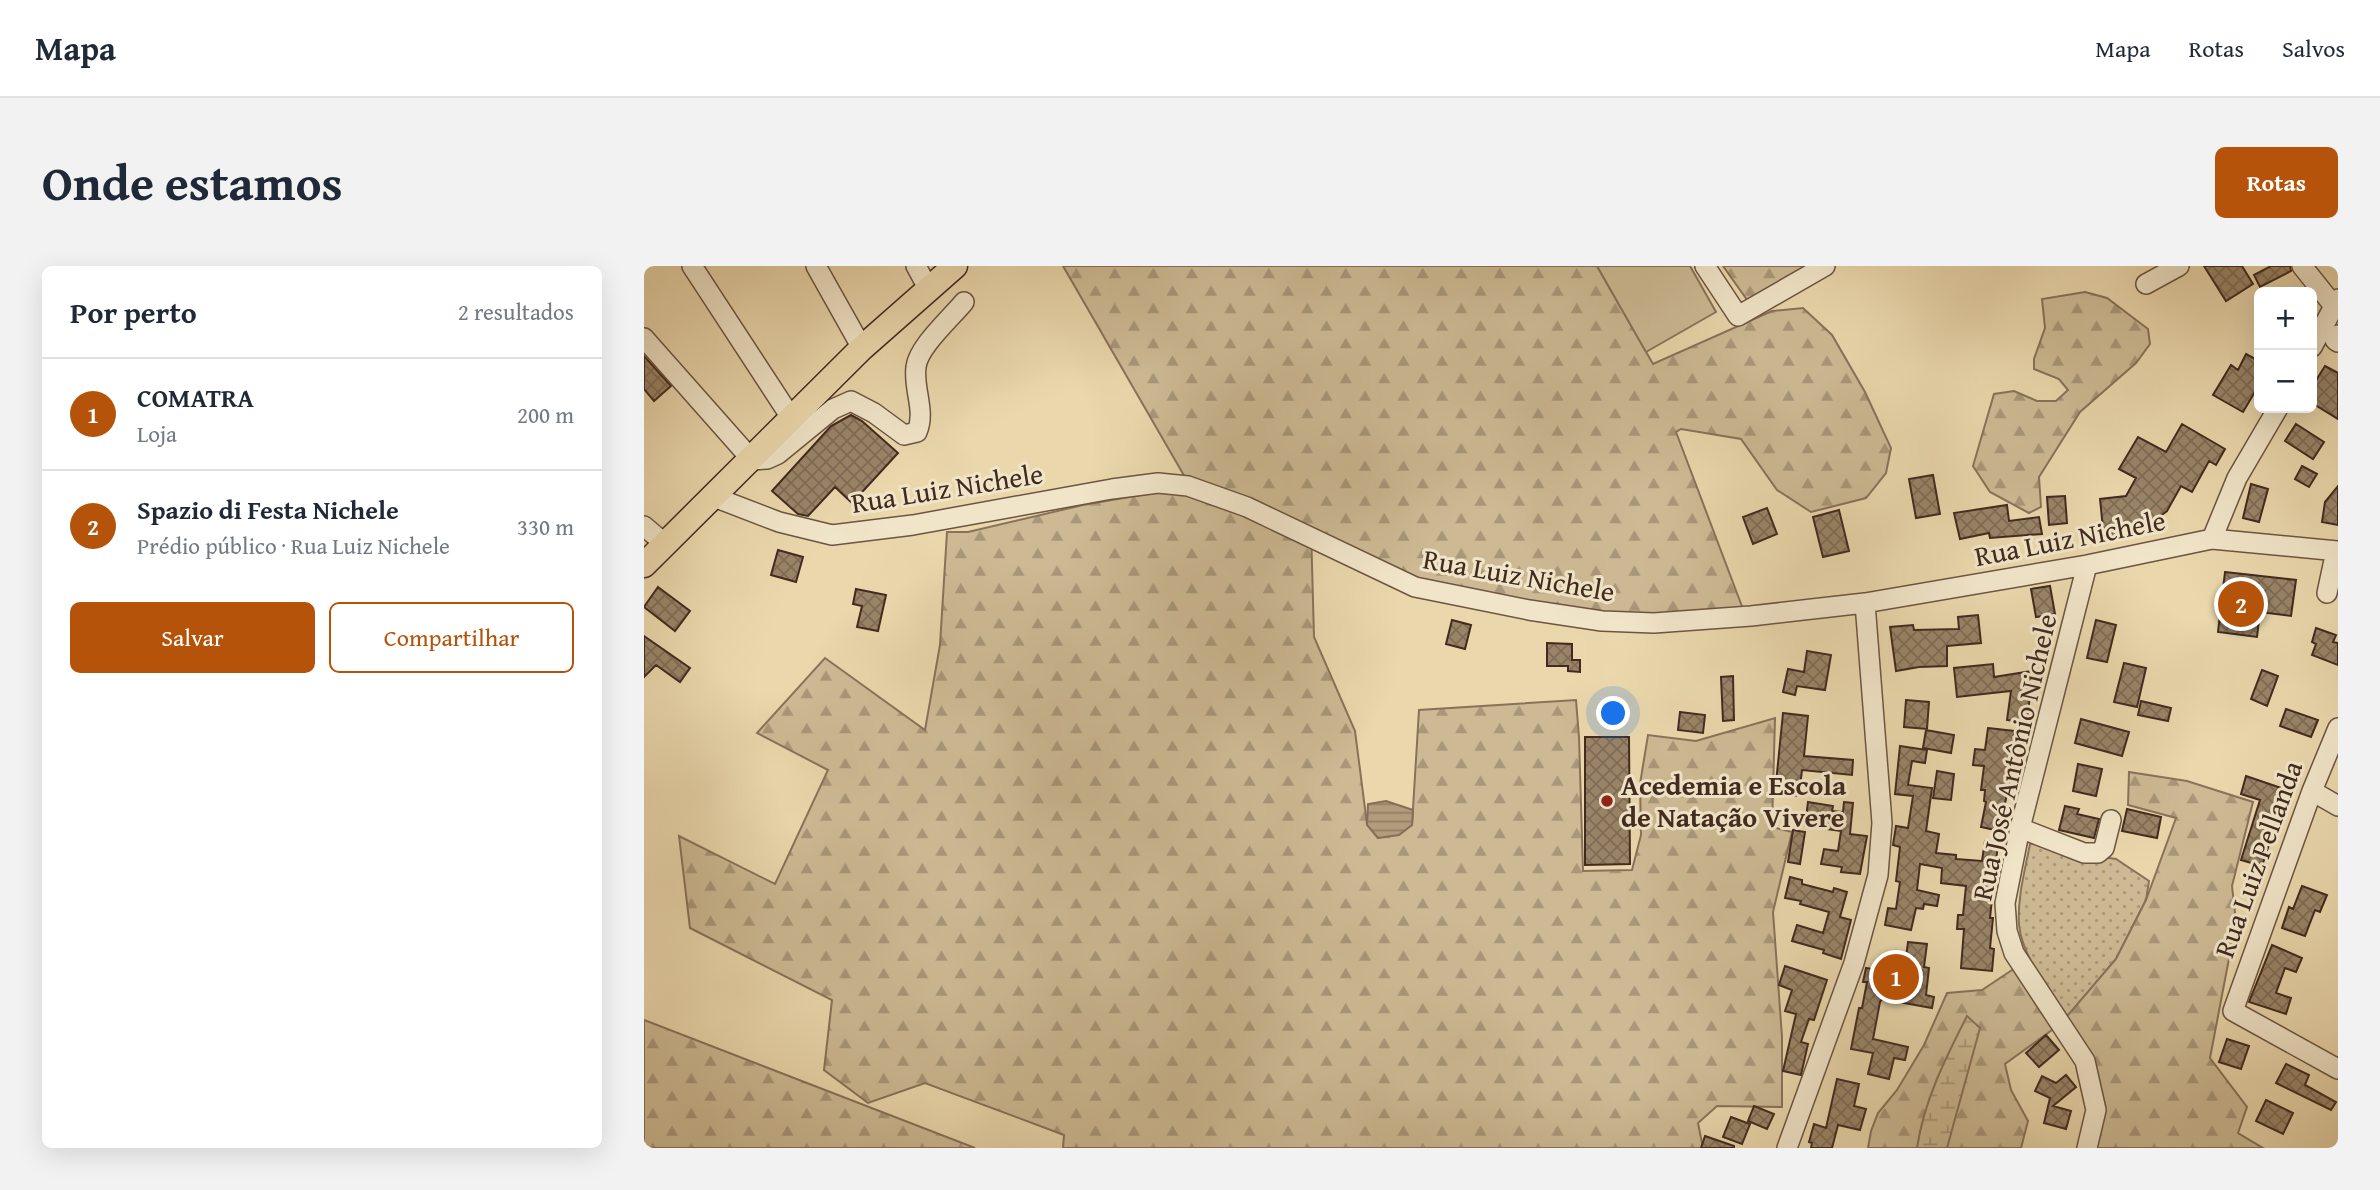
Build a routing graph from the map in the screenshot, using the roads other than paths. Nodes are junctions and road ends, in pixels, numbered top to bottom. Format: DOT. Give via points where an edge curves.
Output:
graph roads {
  1 [pos="692,266"];
  2 [pos="816,266"];
  3 [pos="916,266"];
  4 [pos="955,266"];
  5 [pos="1705,266"];
  6 [pos="1825,266"];
  7 [pos="2179,266"];
  8 [pos="2311,270"];
  9 [pos="2146,284"];
  10 [pos="928,288"];
  11 [pos="964,302"];
  12 [pos="2336,302"];
  13 [pos="2338,335"];
  14 [pos="644,338"];
  15 [pos="2317,338"];
  16 [pos="2338,342"];
  17 [pos="862,348"];
  18 [pos="2275,413"];
  19 [pos="792,419"];
  20 [pos="752,460"];
  21 [pos="715,497"];
  22 [pos="644,526"];
  23 [pos="2212,540"];
  24 [pos="665,544"];
  25 [pos="2337,551"];
  26 [pos="644,565"];
  27 [pos="2087,565"];
  28 [pos="2327,593"];
  29 [pos="1865,603"];
  30 [pos="2338,728"];
  31 [pos="2312,791"];
  32 [pos="2338,806"];
  33 [pos="2111,820"];
  34 [pos="2021,828"];
  35 [pos="2338,1069"];
  36 [pos="1787,1148"];
  37 [pos="2087,1148"];
  1 -- 19 [label="street"];
  2 -- 17 [label="street"];
  3 -- 10 [label="street"];
  4 -- 10 [label="main road"];
  5 -- 6 [label="street" via="1738,316"];
  7 -- 9 [label="street"];
  8 -- 12 [label="street"];
  10 -- 17 [label="main road"];
  11 -- 20 [label="street" via="922,350 915,365 922,421 917,432 904,435 851,401 833,409 778,454"];
  12 -- 15 [label="street"];
  13 -- 16 [label="street"];
  14 -- 20 [label="street"];
  17 -- 19 [label="main road"];
  18 -- 23 [label="street" via="2237,478"];
  19 -- 20 [label="main road"];
  20 -- 21 [label="main road"];
  21 -- 24 [label="main road"];
  21 -- 29 [label="street, Rua Luiz Nichele" via="779,522 832,535 1158,483 1188,486 1247,508 1415,587 1528,610 1654,623"];
  22 -- 24 [label="street"];
  23 -- 25 [label="street, Rua Luiz Nichele"];
  23 -- 27 [label="street, Rua Luiz Nichele"];
  24 -- 26 [label="main road"];
  25 -- 28 [label="street"];
  27 -- 29 [label="street, Rua Luiz Nichele"];
  27 -- 34 [label="street, Rua José Antônio Nichele"];
  29 -- 36 [label="street" via="1882,824 1878,875 1854,963"];
  30 -- 31 [label="street, Rua Luiz Pellanda"];
  31 -- 32 [label="street"];
  31 -- 35 [label="street, Rua Luiz Pellanda" via="2233,1011"];
  33 -- 34 [label="street" via="2104,848 2098,853 2084,853"];
  34 -- 37 [label="street, Rua José Antônio Nichele" via="2005,903 2007,931 2014,953 2085,1061 2096,1110"];
}
